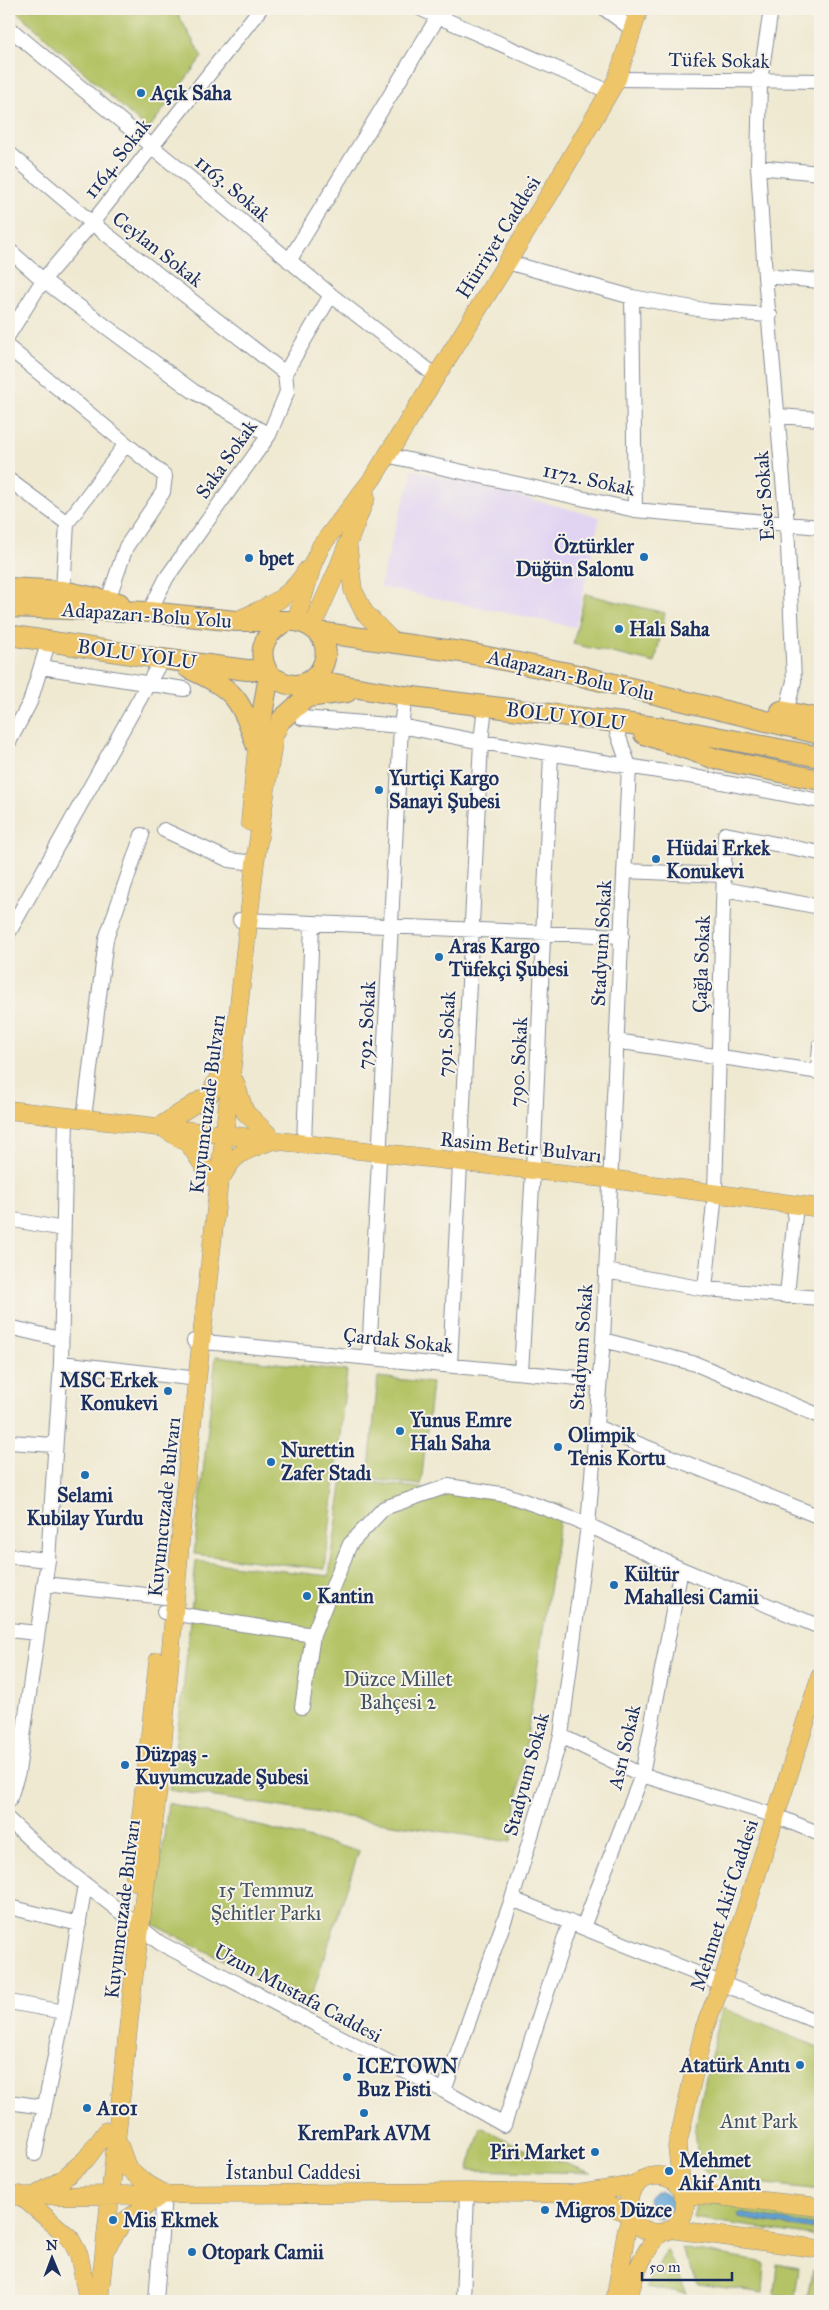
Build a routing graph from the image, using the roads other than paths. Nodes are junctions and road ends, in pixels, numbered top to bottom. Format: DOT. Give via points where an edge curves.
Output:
graph roads {
  1 [pos="260,9"];
  2 [pos="421,9"];
  3 [pos="605,9"];
  4 [pos="639,9"];
  5 [pos="771,9"];
  6 [pos="438,17"];
  7 [pos="9,28"];
  8 [pos="632,29"];
  9 [pos="760,81"];
  10 [pos="820,81"];
  11 [pos="613,86"];
  12 [pos="151,146"];
  13 [pos="9,153"];
  14 [pos="758,167"];
  15 [pos="820,172"];
  16 [pos="92,223"];
  17 [pos="9,250"];
  18 [pos="290,261"];
  19 [pos="507,262"];
  20 [pos="765,276"];
  21 [pos="43,280"];
  22 [pos="820,281"];
  23 [pos="331,295"];
  24 [pos="632,298"];
  25 [pos="770,315"];
  26 [pos="9,334"];
  27 [pos="9,348"];
  28 [pos="285,373"];
  29 [pos="436,376"];
  30 [pos="778,416"];
  31 [pos="820,419"];
  32 [pos="269,435"];
  33 [pos="126,444"];
  34 [pos="386,456"];
  35 [pos="373,478"];
  36 [pos="9,480"];
  37 [pos="635,510"];
  38 [pos="67,523"];
  39 [pos="787,524"];
  40 [pos="820,527"];
  41 [pos="348,544"];
  42 [pos="321,546"];
  43 [pos="9,588"];
  44 [pos="63,591"];
  45 [pos="108,600"];
  46 [pos="9,607"];
  47 [pos="150,612"];
  48 [pos="236,621"];
  49 [pos="303,625"];
  50 [pos="9,635"];
  51 [pos="395,644"];
  52 [pos="100,649"];
  53 [pos="9,650"];
  54 [pos="44,658"];
  55 [pos="166,660"];
  56 [pos="267,672"];
  57 [pos="573,674"];
  58 [pos="302,682"];
  59 [pos="148,684"];
  60 [pos="184,689"];
  61 [pos="363,690"];
  62 [pos="405,696"];
  63 [pos="485,706"];
  64 [pos="786,712"];
  65 [pos="292,718"];
  66 [pos="820,719"];
  67 [pos="614,723"];
  68 [pos="401,726"];
  69 [pos="820,734"];
  70 [pos="9,742"];
  71 [pos="481,742"];
  72 [pos="257,747"];
  73 [pos="551,754"];
  74 [pos="820,757"];
  75 [pos="629,766"];
  76 [pos="820,780"];
  77 [pos="820,801"];
  78 [pos="164,830"];
  79 [pos="142,835"];
  80 [pos="820,853"];
  81 [pos="251,862"];
  82 [pos="624,871"];
  83 [pos="724,882"];
  84 [pos="820,907"];
  85 [pos="244,920"];
  86 [pos="312,923"];
  87 [pos="391,926"];
  88 [pos="472,930"];
  89 [pos="9,932"];
  90 [pos="543,932"];
  91 [pos="622,936"];
  92 [pos="616,1041"];
  93 [pos="820,1045"];
  94 [pos="718,1057"];
  95 [pos="228,1072"];
  96 [pos="819,1072"];
  97 [pos="9,1110"];
  98 [pos="75,1117"];
  99 [pos="160,1126"];
  100 [pos="221,1133"];
  101 [pos="274,1140"];
  102 [pos="304,1144"];
  103 [pos="380,1153"];
  104 [pos="460,1162"];
  105 [pos="533,1170"];
  106 [pos="216,1179"];
  107 [pos="611,1179"];
  108 [pos="714,1193"];
  109 [pos="796,1204"];
  110 [pos="820,1208"];
  111 [pos="9,1219"];
  112 [pos="63,1229"];
  113 [pos="606,1271"];
  114 [pos="706,1289"];
  115 [pos="787,1296"];
  116 [pos="820,1298"];
  117 [pos="9,1327"];
  118 [pos="60,1339"];
  119 [pos="603,1340"];
  120 [pos="198,1341"];
  121 [pos="369,1357"];
  122 [pos="60,1363"];
  123 [pos="450,1365"];
  124 [pos="522,1372"];
  125 [pos="194,1379"];
  126 [pos="599,1380"];
  127 [pos="820,1416"];
  128 [pos="596,1427"];
  129 [pos="9,1442"];
  130 [pos="54,1445"];
  131 [pos="820,1517"];
  132 [pos="588,1525"];
  133 [pos="9,1556"];
  134 [pos="48,1560"];
  135 [pos="680,1569"];
  136 [pos="44,1584"];
  137 [pos="168,1607"];
  138 [pos="820,1627"];
  139 [pos="9,1630"];
  140 [pos="37,1633"];
  141 [pos="313,1635"];
  142 [pos="820,1677"];
  143 [pos="302,1707"];
  144 [pos="561,1736"];
  145 [pos="642,1775"];
  146 [pos="9,1801"];
  147 [pos="776,1816"];
  148 [pos="9,1820"];
  149 [pos="820,1834"];
  150 [pos="85,1884"];
  151 [pos="512,1899"];
  152 [pos="9,1907"];
  153 [pos="135,1922"];
  154 [pos="570,1922"];
  155 [pos="79,1924"];
  156 [pos="584,1928"];
  157 [pos="722,1983"];
  158 [pos="9,2002"];
  159 [pos="64,2012"];
  160 [pos="820,2023"];
  161 [pos="444,2091"];
  162 [pos="9,2102"];
  163 [pos="44,2108"];
  164 [pos="112,2136"];
  165 [pos="677,2147"];
  166 [pos="35,2154"];
  167 [pos="653,2176"];
  168 [pos="635,2184"];
  169 [pos="468,2192"];
  170 [pos="683,2193"];
  171 [pos="38,2194"];
  172 [pos="106,2194"];
  173 [pos="164,2194"];
  174 [pos="578,2194"];
  175 [pos="14,2195"];
  176 [pos="820,2207"];
  177 [pos="630,2215"];
  178 [pos="665,2231"];
  179 [pos="106,2248"];
  180 [pos="820,2249"];
  181 [pos="92,2301"];
  182 [pos="156,2301"];
  183 [pos="463,2301"];
  184 [pos="615,2301"];
  185 [pos="628,2301"];
  1 -- 12 [label="street, 1164. Sokak"];
  2 -- 6 [label="street"];
  3 -- 8 [label="street"];
  4 -- 8 [label="main road, Hürriyet Caddesi"];
  5 -- 9 [label="street, Eser Sokak"];
  6 -- 11 [label="street"];
  6 -- 18 [label="street"];
  7 -- 12 [label="street, 1163. Sokak"];
  8 -- 11 [label="main road, Hürriyet Caddesi"];
  9 -- 10 [label="street, Tüfek Sokak"];
  9 -- 11 [label="street, Tüfek Sokak"];
  9 -- 14 [label="street, Eser Sokak"];
  11 -- 19 [label="main road, Hürriyet Caddesi"];
  12 -- 16 [label="street, 1164. Sokak"];
  12 -- 18 [label="street, 1163. Sokak"];
  13 -- 16 [label="street, Ceylan Sokak"];
  14 -- 15 [label="street"];
  14 -- 20 [label="street, Eser Sokak"];
  16 -- 21 [label="street, 1164. Sokak"];
  16 -- 28 [label="street, Ceylan Sokak"];
  17 -- 21 [label="street"];
  18 -- 23 [label="street, 1163. Sokak"];
  19 -- 24 [label="street"];
  19 -- 29 [label="main road, Hürriyet Caddesi"];
  20 -- 22 [label="street"];
  20 -- 25 [label="street, Eser Sokak"];
  21 -- 26 [label="street, 1164. Sokak"];
  21 -- 32 [label="street" via="193,390"];
  23 -- 28 [label="street, Saka Sokak"];
  23 -- 29 [label="street, 1163. Sokak"];
  24 -- 25 [label="street" via="709,311"];
  24 -- 37 [label="street"];
  25 -- 30 [label="street, Eser Sokak"];
  27 -- 33 [label="street"];
  28 -- 32 [label="street, Saka Sokak" via="287,392"];
  29 -- 34 [label="main road, Hürriyet Caddesi"];
  30 -- 31 [label="street"];
  30 -- 39 [label="street, Eser Sokak"];
  32 -- 47 [label="street, Saka Sokak" via="166,577"];
  33 -- 38 [label="street"];
  33 -- 45 [label="street" via="165,476 163,492 126,546"];
  34 -- 35 [label="main road, Hürriyet Caddesi"];
  34 -- 37 [label="street, 1172. Sokak"];
  35 -- 41 [label="main road, Hürriyet Caddesi"];
  35 -- 42 [label="main road, Hürriyet Caddesi"];
  36 -- 38 [label="street"];
  37 -- 39 [label="street, 1172. Sokak"];
  38 -- 44 [label="street"];
  39 -- 40 [label="street, 1172. Sokak"];
  39 -- 64 [label="street, Eser Sokak" via="794,681"];
  41 -- 49 [label="main road, Hürriyet Caddesi"];
  41 -- 51 [label="main road" via="353,590 364,612"];
  42 -- 48 [label="main road" via="299,582 279,602"];
  42 -- 49 [label="main road, Hürriyet Caddesi" via="313,563"];
  43 -- 44 [label="highway"];
  44 -- 45 [label="highway"];
  45 -- 47 [label="highway"];
  46 -- 47 [label="highway, Adapazarı-Bolu Yolu"];
  47 -- 48 [label="highway, Adapazarı-Bolu Yolu"];
  48 -- 49 [label="highway, Adapazarı-Bolu Yolu"];
  49 -- 51 [label="highway, Adapazarı-Bolu Yolu"];
  49 -- 56 [label="highway" via="269,632 262,652"];
  49 -- 58 [label="highway" via="324,642 326,652 320,672"];
  50 -- 52 [label="highway, BOLU YOLU"];
  51 -- 57 [label="highway, Adapazarı-Bolu Yolu" via="468,653"];
  52 -- 54 [label="highway"];
  52 -- 55 [label="highway, BOLU YOLU"];
  53 -- 54 [label="highway"];
  54 -- 59 [label="street"];
  54 -- 70 [label="street" via="30,702"];
  55 -- 56 [label="highway, BOLU YOLU"];
  55 -- 59 [label="street"];
  55 -- 72 [label="highway" via="218,682 237,699"];
  56 -- 58 [label="highway" via="283,683"];
  56 -- 72 [label="highway"];
  57 -- 64 [label="highway"];
  57 -- 69 [label="highway, Adapazarı-Bolu Yolu"];
  58 -- 61 [label="highway, BOLU YOLU"];
  58 -- 65 [label="highway"];
  59 -- 60 [label="street"];
  59 -- 89 [label="street"];
  61 -- 62 [label="highway, BOLU YOLU"];
  61 -- 65 [label="highway" via="307,698"];
  62 -- 63 [label="highway, BOLU YOLU"];
  62 -- 68 [label="street, 792. Sokak"];
  63 -- 67 [label="highway, BOLU YOLU"];
  63 -- 71 [label="street, 791. Sokak"];
  64 -- 66 [label="highway"];
  65 -- 68 [label="street"];
  65 -- 81 [label="main road, Kuyumcuzade Bulvarı" via="274,736"];
  67 -- 74 [label="highway, BOLU YOLU" via="680,730"];
  67 -- 75 [label="street"];
  67 -- 76 [label="highway" via="716,760"];
  68 -- 71 [label="street"];
  68 -- 87 [label="street, 792. Sokak"];
  71 -- 73 [label="street"];
  71 -- 88 [label="street, 791. Sokak"];
  72 -- 81 [label="main road, Kuyumcuzade Bulvarı"];
  73 -- 75 [label="street"];
  73 -- 90 [label="street, 790. Sokak"];
  75 -- 77 [label="street"];
  75 -- 82 [label="street, Stadyum Sokak"];
  78 -- 81 [label="street" via="229,860"];
  79 -- 98 [label="street" via="106,939"];
  80 -- 83 [label="street, Çağla Sokak" via="725,834"];
  81 -- 85 [label="main road, Kuyumcuzade Bulvarı"];
  82 -- 83 [label="street"];
  82 -- 91 [label="street, Stadyum Sokak"];
  83 -- 84 [label="street"];
  83 -- 94 [label="street, Çağla Sokak"];
  85 -- 86 [label="street"];
  85 -- 95 [label="main road, Kuyumcuzade Bulvarı"];
  86 -- 87 [label="street"];
  86 -- 102 [label="street"];
  87 -- 88 [label="street"];
  87 -- 103 [label="street, 792. Sokak"];
  88 -- 90 [label="street"];
  88 -- 104 [label="street, 791. Sokak"];
  90 -- 91 [label="street"];
  90 -- 105 [label="street, 790. Sokak"];
  91 -- 92 [label="street, Stadyum Sokak"];
  92 -- 94 [label="street"];
  92 -- 107 [label="street, Stadyum Sokak"];
  93 -- 96 [label="street"];
  94 -- 96 [label="street"];
  94 -- 108 [label="street, Çağla Sokak"];
  95 -- 99 [label="main road" via="210,1094"];
  95 -- 100 [label="main road, Kuyumcuzade Bulvarı"];
  95 -- 101 [label="main road" via="245,1112"];
  97 -- 98 [label="main road, Rasim Betir Bulvarı"];
  98 -- 99 [label="main road, Rasim Betir Bulvarı"];
  98 -- 112 [label="street"];
  99 -- 100 [label="main road, Rasim Betir Bulvarı"];
  99 -- 106 [label="main road" via="189,1144"];
  100 -- 101 [label="main road, Rasim Betir Bulvarı"];
  100 -- 106 [label="main road, Kuyumcuzade Bulvarı"];
  101 -- 102 [label="main road, Rasim Betir Bulvarı"];
  101 -- 106 [label="main road" via="243,1151"];
  102 -- 103 [label="main road, Rasim Betir Bulvarı"];
  103 -- 104 [label="main road, Rasim Betir Bulvarı"];
  103 -- 121 [label="street, 792. Sokak"];
  104 -- 105 [label="main road, Rasim Betir Bulvarı"];
  104 -- 123 [label="street, 791. Sokak"];
  105 -- 107 [label="main road, Rasim Betir Bulvarı"];
  105 -- 124 [label="street, 790. Sokak"];
  106 -- 120 [label="main road, Kuyumcuzade Bulvarı"];
  107 -- 108 [label="main road, Rasim Betir Bulvarı"];
  107 -- 113 [label="street, Stadyum Sokak"];
  108 -- 109 [label="main road, Rasim Betir Bulvarı"];
  108 -- 114 [label="street, Çağla Sokak"];
  109 -- 110 [label="main road, Rasim Betir Bulvarı"];
  109 -- 115 [label="street"];
  111 -- 112 [label="street"];
  112 -- 118 [label="street"];
  113 -- 114 [label="street"];
  113 -- 119 [label="street, Stadyum Sokak"];
  114 -- 115 [label="street"];
  115 -- 116 [label="street"];
  117 -- 118 [label="street"];
  118 -- 122 [label="street"];
  119 -- 126 [label="street, Stadyum Sokak"];
  119 -- 127 [label="street" via="696,1364"];
  120 -- 121 [label="street, Çardak Sokak"];
  120 -- 125 [label="main road, Kuyumcuzade Bulvarı"];
  121 -- 123 [label="street, Çardak Sokak"];
  122 -- 125 [label="street"];
  122 -- 130 [label="street"];
  123 -- 124 [label="street, Çardak Sokak"];
  124 -- 126 [label="street, Çardak Sokak"];
  125 -- 137 [label="main road, Kuyumcuzade Bulvarı"];
  126 -- 128 [label="street, Stadyum Sokak"];
  128 -- 131 [label="street"];
  128 -- 132 [label="street, Stadyum Sokak"];
  129 -- 130 [label="street"];
  130 -- 134 [label="street"];
  132 -- 135 [label="street"];
  132 -- 141 [label="street" via="507,1495 448,1486 384,1508 350,1544"];
  132 -- 144 [label="street, Stadyum Sokak"];
  133 -- 134 [label="street"];
  134 -- 136 [label="street"];
  135 -- 138 [label="street"];
  135 -- 145 [label="street, Asrı Sokak"];
  136 -- 137 [label="street"];
  136 -- 140 [label="street"];
  137 -- 141 [label="street"];
  137 -- 153 [label="main road, Kuyumcuzade Bulvarı"];
  139 -- 140 [label="street"];
  140 -- 146 [label="street" via="18,1772"];
  141 -- 143 [label="street"];
  142 -- 147 [label="main road, Mehmet Akif Caddesi"];
  144 -- 145 [label="street"];
  144 -- 151 [label="street, Stadyum Sokak"];
  145 -- 147 [label="street"];
  145 -- 156 [label="street, Asrı Sokak"];
  147 -- 149 [label="street"];
  147 -- 157 [label="main road, Mehmet Akif Caddesi"];
  148 -- 150 [label="street, Uzun Mustafa Caddesi"];
  150 -- 153 [label="street, Uzun Mustafa Caddesi"];
  150 -- 155 [label="street"];
  151 -- 154 [label="street"];
  151 -- 161 [label="street, Stadyum Sokak"];
  152 -- 155 [label="street"];
  153 -- 161 [label="street, Uzun Mustafa Caddesi" via="160,1943"];
  153 -- 164 [label="main road, Kuyumcuzade Bulvarı"];
  154 -- 156 [label="street"];
  154 -- 161 [label="street, Uzun Mustafa Caddesi" via="504,2125"];
  155 -- 159 [label="street"];
  156 -- 157 [label="street"];
  157 -- 160 [label="street"];
  157 -- 165 [label="main road, Mehmet Akif Caddesi" via="704,2029"];
  158 -- 159 [label="street"];
  159 -- 163 [label="street"];
  162 -- 163 [label="street"];
  163 -- 166 [label="street"];
  164 -- 171 [label="main road" via="63,2179"];
  164 -- 172 [label="main road, Kuyumcuzade Bulvarı"];
  164 -- 173 [label="main road" via="127,2167"];
  165 -- 167 [label="main road"];
  165 -- 170 [label="main road"];
  167 -- 168 [label="main road"];
  167 -- 170 [label="main road" via="676,2182"];
  168 -- 174 [label="main road"];
  168 -- 177 [label="main road" via="628,2203"];
  169 -- 173 [label="main road, İstanbul Caddesi"];
  169 -- 174 [label="main road, İstanbul Caddesi"];
  169 -- 183 [label="street"];
  170 -- 176 [label="main road"];
  170 -- 178 [label="main road" via="683,2217"];
  171 -- 172 [label="main road, İstanbul Caddesi"];
  171 -- 175 [label="main road, İstanbul Caddesi"];
  172 -- 173 [label="main road, İstanbul Caddesi"];
  172 -- 179 [label="main road, Kuyumcuzade Bulvarı"];
  172 -- 181 [label="main road, Kuyumcuzade Bulvarı"];
  173 -- 179 [label="main road" via="124,2222"];
  173 -- 182 [label="street"];
  174 -- 177 [label="main road"];
  175 -- 181 [label="main road" via="70,2238"];
  177 -- 178 [label="main road" via="641,2228 650,2232"];
  177 -- 184 [label="main road"];
  178 -- 180 [label="main road"];
  178 -- 185 [label="main road" via="646,2250"];
  179 -- 181 [label="main road, Kuyumcuzade Bulvarı"];
}
